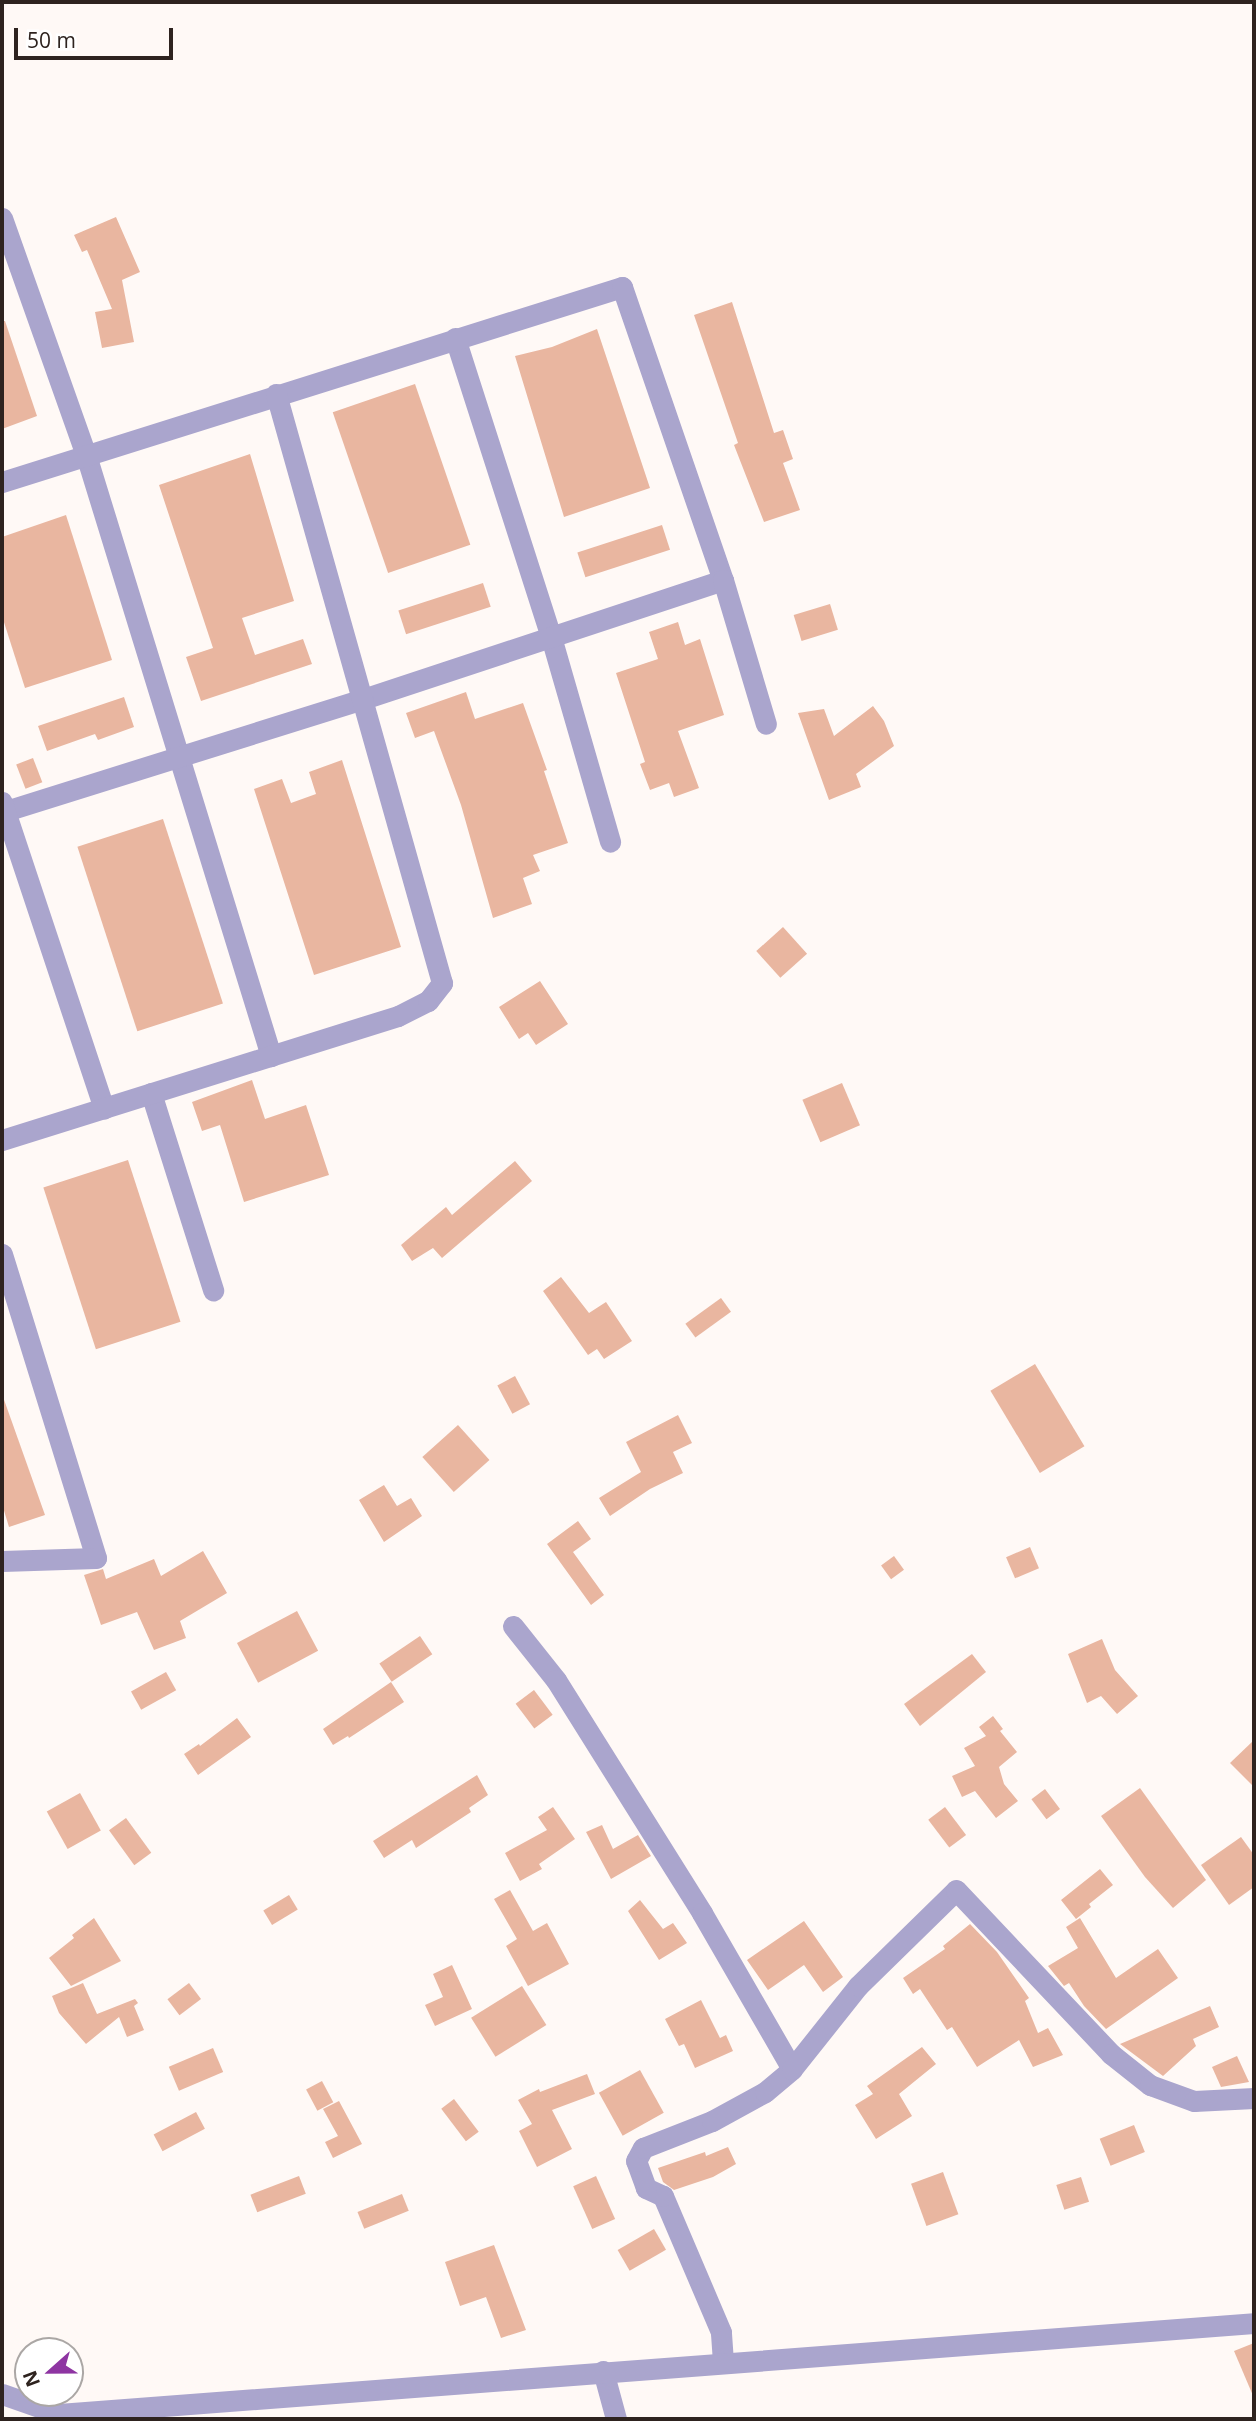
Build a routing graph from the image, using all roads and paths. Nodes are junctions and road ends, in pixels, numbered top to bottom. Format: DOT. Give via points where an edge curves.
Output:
graph roads {
  1 [pos="2,218"];
  2 [pos="455,338"];
  3 [pos="276,394"];
  4 [pos="86,455"];
  5 [pos="2,482"];
  6 [pos="723,580"];
  7 [pos="551,637"];
  8 [pos="363,699"];
  9 [pos="766,723"];
  10 [pos="178,757"];
  11 [pos="3,808"];
  12 [pos="610,842"];
  13 [pos="271,1056"];
  14 [pos="151,1093"];
  15 [pos="104,1108"];
  16 [pos="2,1140"];
  17 [pos="2,1254"];
  18 [pos="213,1290"];
  19 [pos="2,1561"];
  20 [pos="513,1626"];
  21 [pos="792,2069"];
  22 [pos="1254,2098"];
  23 [pos="1254,2323"];
  24 [pos="723,2362"];
  25 [pos="603,2371"];
  26 [pos="2,2394"];
  27 [pos="54,2417"];
  28 [pos="616,2419"];
  1 -- 4 [label="street"];
  2 -- 3 [label="street"];
  2 -- 6 [label="street" via="622,287"];
  2 -- 7 [label="street"];
  3 -- 4 [label="street"];
  3 -- 8 [label="street"];
  4 -- 5 [label="street"];
  4 -- 10 [label="street"];
  6 -- 7 [label="street"];
  6 -- 9 [label="street"];
  7 -- 8 [label="street"];
  7 -- 12 [label="street"];
  8 -- 10 [label="street"];
  8 -- 13 [label="street" via="442,983 428,1001 398,1016"];
  10 -- 11 [label="street"];
  10 -- 13 [label="street"];
  11 -- 15 [label="street"];
  13 -- 14 [label="street"];
  14 -- 15 [label="street"];
  14 -- 18 [label="street"];
  15 -- 16 [label="street"];
  17 -- 19 [label="street" via="96,1558"];
  20 -- 21 [label="street" via="556,1679 688,1889"];
  21 -- 22 [label="street" via="858,1986 956,1890 1111,2054 1150,2085 1194,2101"];
  21 -- 24 [label="street" via="765,2092 712,2122 643,2148 636,2161 646,2188 663,2196 721,2332"];
  23 -- 24 [label="street"];
  24 -- 25 [label="street"];
  25 -- 27 [label="street"];
  25 -- 28 [label="street"];
  26 -- 27 [label="street"];
}
